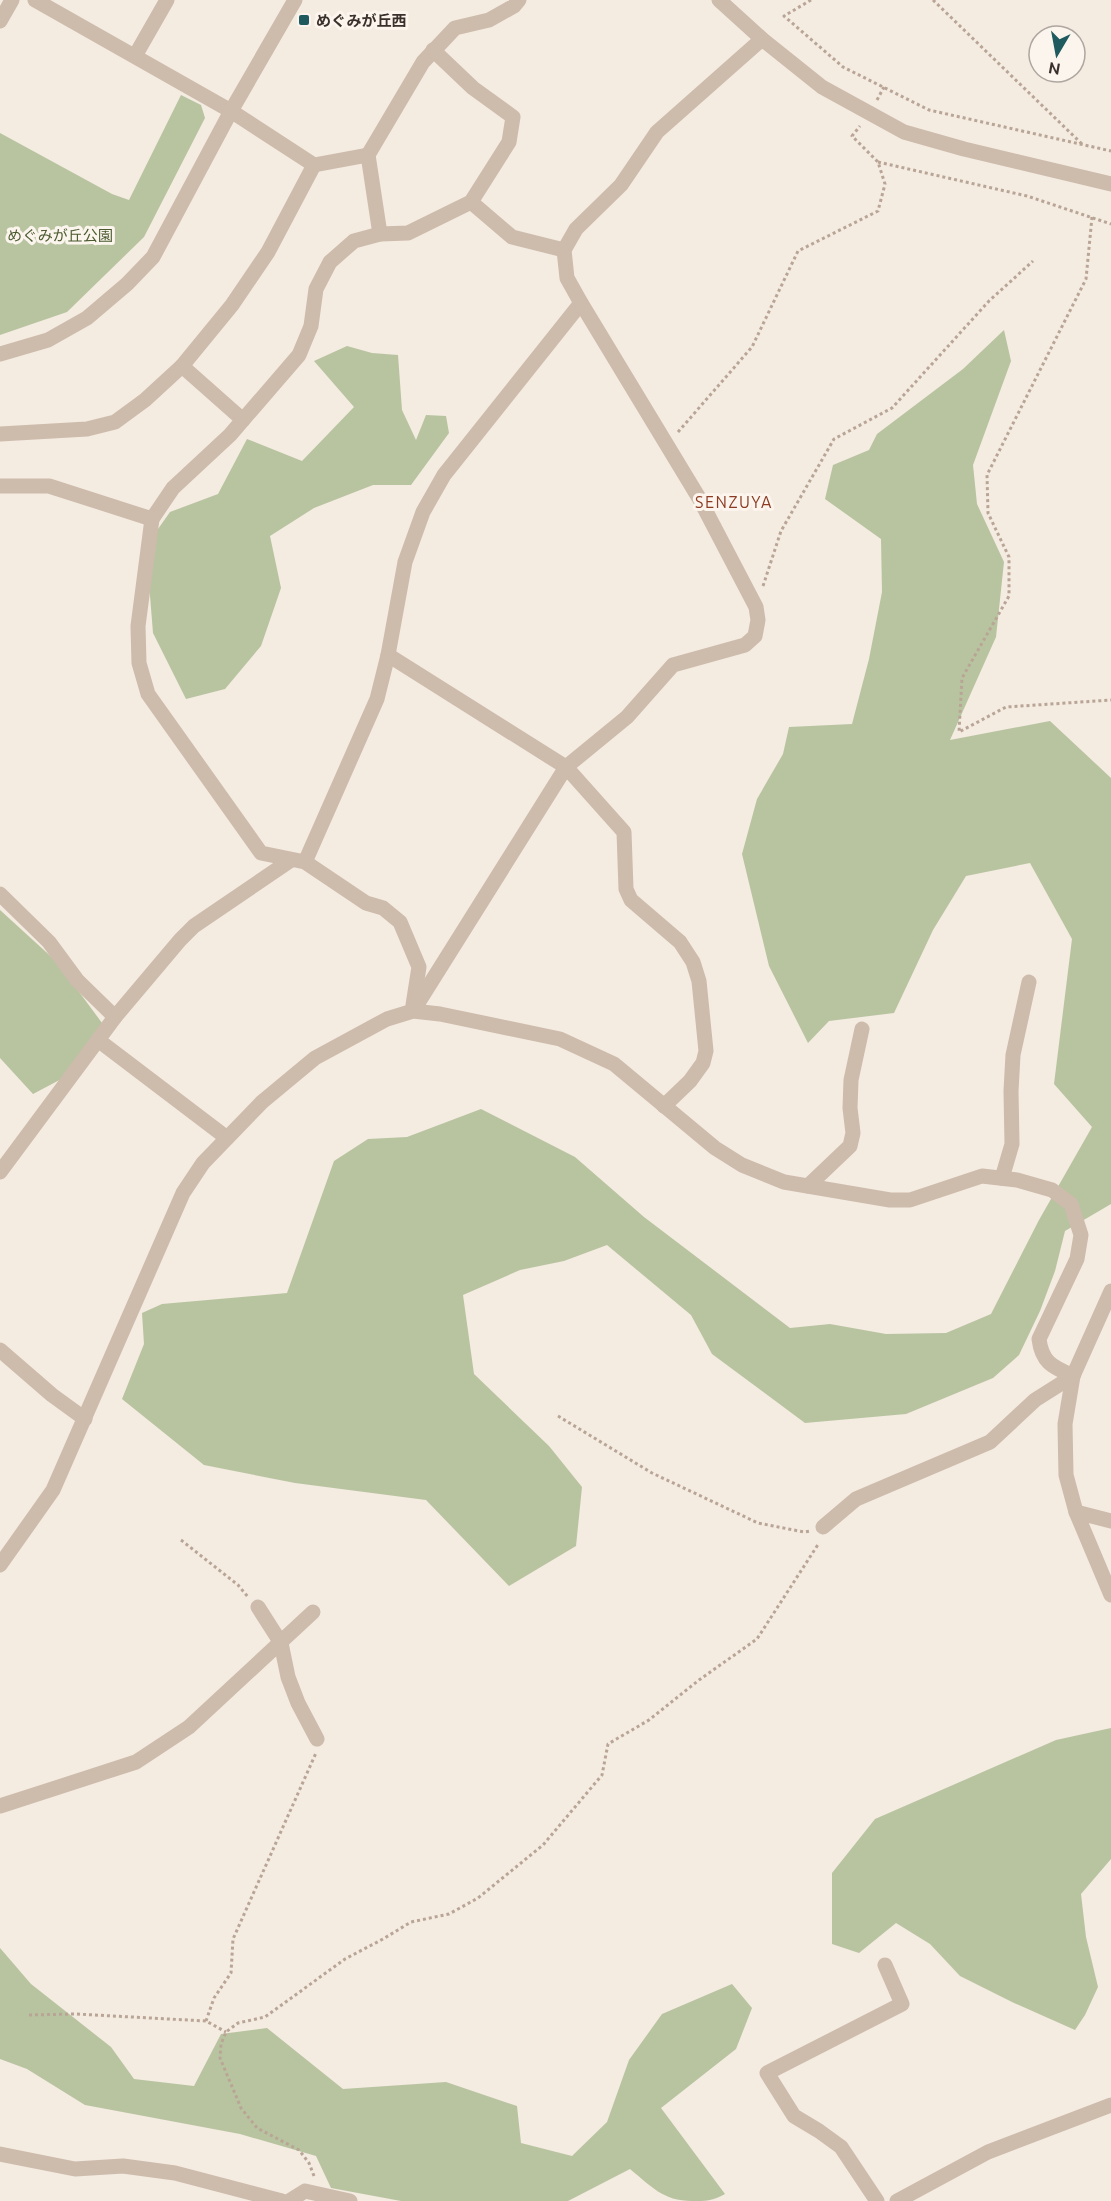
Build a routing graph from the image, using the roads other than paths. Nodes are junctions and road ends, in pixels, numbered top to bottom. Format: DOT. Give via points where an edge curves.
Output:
graph roads {
  1 [pos="12,0"];
  2 [pos="35,0"];
  3 [pos="167,0"];
  4 [pos="295,0"];
  5 [pos="519,0"];
  6 [pos="719,0"];
  7 [pos="0,21"];
  8 [pos="762,39"];
  9 [pos="433,50"];
  10 [pos="135,56"];
  11 [pos="231,111"];
  12 [pos="368,155"];
  13 [pos="314,165"];
  14 [pos="1111,184"];
  15 [pos="471,202"];
  16 [pos="380,234"];
  17 [pos="564,250"];
  18 [pos="580,303"];
  19 [pos="0,354"];
  20 [pos="182,366"];
  21 [pos="243,420"];
  22 [pos="0,434"];
  23 [pos="0,486"];
  24 [pos="152,519"];
  25 [pos="388,655"];
  26 [pos="566,767"];
  27 [pos="298,861"];
  28 [pos="0,894"];
  29 [pos="1029,982"];
  30 [pos="412,1011"];
  31 [pos="115,1017"];
  32 [pos="862,1029"];
  33 [pos="98,1040"];
  34 [pos="664,1106"];
  35 [pos="227,1138"];
  36 [pos="0,1172"];
  37 [pos="1002,1178"];
  38 [pos="808,1186"];
  39 [pos="1111,1292"];
  40 [pos="1106,1314"];
  41 [pos="0,1350"];
  42 [pos="1073,1376"];
  43 [pos="85,1419"];
  44 [pos="1076,1512"];
  45 [pos="1111,1521"];
  46 [pos="823,1527"];
  47 [pos="0,1565"];
  48 [pos="1111,1595"];
  49 [pos="258,1607"];
  50 [pos="313,1612"];
  51 [pos="281,1643"];
  52 [pos="317,1739"];
  53 [pos="0,1806"];
  54 [pos="885,1965"];
  55 [pos="1111,2105"];
  56 [pos="0,2154"];
  57 [pos="282,2201"];
  58 [pos="289,2201"];
  59 [pos="350,2201"];
  60 [pos="877,2201"];
  61 [pos="897,2201"];
  1 -- 7 [label="street"];
  2 -- 10 [label="street"];
  3 -- 10 [label="street"];
  4 -- 11 [label="street"];
  5 -- 9 [label="street" via="489,20 455,28"];
  6 -- 8 [label="street"];
  8 -- 14 [label="street" via="822,87 904,132"];
  8 -- 17 [label="street" via="657,132 621,185 576,230"];
  9 -- 12 [label="street"];
  9 -- 15 [label="street" via="473,88 513,117 508,142"];
  10 -- 11 [label="street"];
  11 -- 13 [label="street"];
  11 -- 19 [label="street" via="153,257 134,278 87,318 48,340"];
  12 -- 13 [label="street"];
  12 -- 16 [label="street"];
  13 -- 20 [label="street" via="268,252"];
  15 -- 16 [label="street" via="408,232"];
  15 -- 17 [label="street" via="513,237"];
  16 -- 21 [label="street" via="354,241 330,262 316,289 311,326 299,355"];
  17 -- 18 [label="street" via="567,278"];
  18 -- 25 [label="street" via="444,475 423,512 405,562"];
  18 -- 26 [label="street" via="699,498 756,607 758,620 755,636 744,645 673,665 627,717"];
  20 -- 21 [label="street"];
  20 -- 22 [label="street" via="115,422 87,429"];
  21 -- 24 [label="street" via="173,488"];
  23 -- 24 [label="street" via="49,486"];
  24 -- 27 [label="street" via="138,626 139,663 148,694 261,853"];
  25 -- 26 [label="street"];
  25 -- 27 [label="street" via="377,699"];
  26 -- 30 [label="street"];
  26 -- 34 [label="street" via="624,832 626,890 631,900 680,942 699,981 706,1051 703,1063"];
  27 -- 30 [label="street" via="366,903 383,908 400,922 419,967"];
  27 -- 31 [label="street" via="194,926"];
  28 -- 31 [label="street" via="49,942 77,980"];
  29 -- 37 [label="street" via="1013,1055 1012,1144"];
  30 -- 34 [label="street" via="560,1039 614,1064"];
  30 -- 35 [label="street" via="387,1019 315,1058 262,1102"];
  31 -- 33 [label="street"];
  32 -- 38 [label="street" via="851,1080 850,1146"];
  33 -- 35 [label="street"];
  33 -- 36 [label="street"];
  34 -- 38 [label="street" via="742,1165 784,1182"];
  35 -- 43 [label="street" via="203,1163 183,1193"];
  37 -- 38 [label="street" via="982,1176 910,1200"];
  37 -- 42 [label="street" via="1052,1190 1071,1204 1081,1235 1077,1259 1039,1339 1041,1353 1051,1366"];
  39 -- 40 [label="street"];
  40 -- 42 [label="street"];
  41 -- 43 [label="street"];
  42 -- 44 [label="street" via="1065,1424 1066,1475"];
  42 -- 46 [label="street" via="1035,1400 990,1442 856,1499"];
  43 -- 47 [label="street" via="53,1490"];
  44 -- 45 [label="street"];
  44 -- 48 [label="street"];
  49 -- 51 [label="street"];
  50 -- 51 [label="street"];
  51 -- 52 [label="street" via="295,1694"];
  51 -- 53 [label="street" via="189,1727 135,1762"];
  54 -- 60 [label="street" via="902,2004 767,2073 794,2116 842,2147"];
  55 -- 61 [label="street" via="988,2152"];
  56 -- 57 [label="street" via="75,2169 123,2166 175,2173"];
  58 -- 59 [label="street" via="305,2191"];
}
